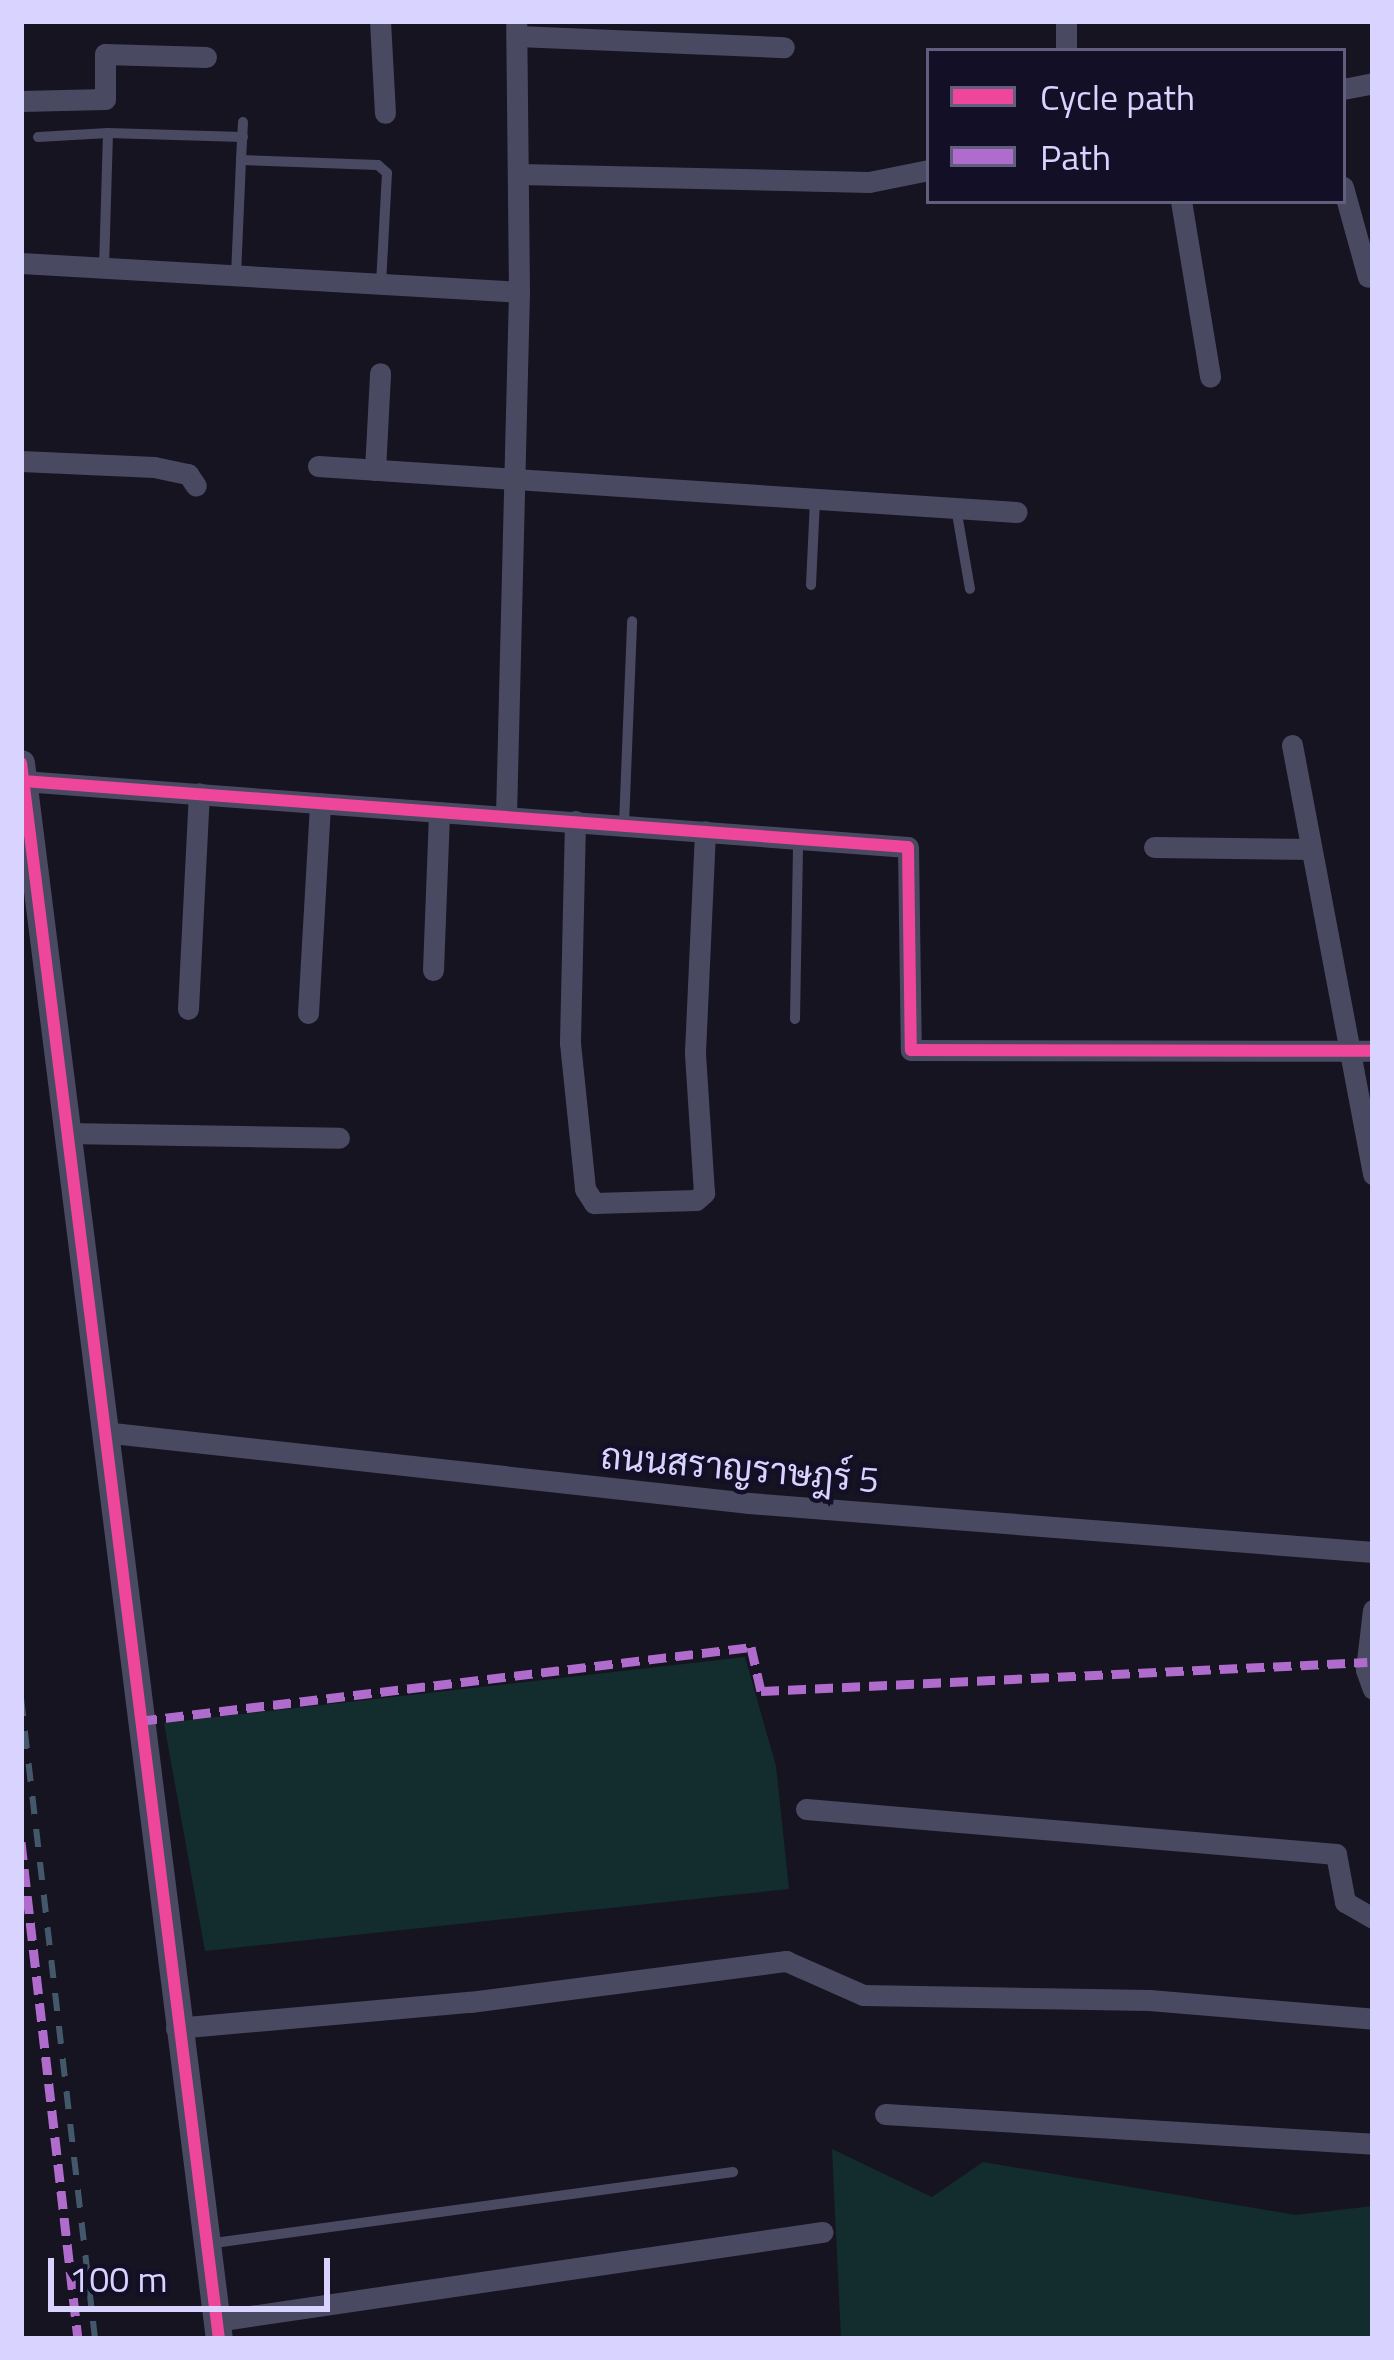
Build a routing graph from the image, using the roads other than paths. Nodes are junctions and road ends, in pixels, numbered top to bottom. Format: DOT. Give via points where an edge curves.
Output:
graph roads {
  1 [pos="380,21"];
  2 [pos="516,28"];
  3 [pos="784,46"];
  4 [pos="206,58"];
  5 [pos="21,101"];
  6 [pos="385,113"];
  7 [pos="243,122"];
  8 [pos="108,133"];
  9 [pos="243,136"];
  10 [pos="38,137"];
  11 [pos="241,160"];
  12 [pos="926,171"];
  13 [pos="520,174"];
  14 [pos="1346,198"];
  15 [pos="1181,204"];
  16 [pos="21,263"];
  17 [pos="104,269"];
  18 [pos="1368,277"];
  19 [pos="236,278"];
  20 [pos="380,288"];
  21 [pos="519,292"];
  22 [pos="380,374"];
  23 [pos="1210,377"];
  24 [pos="21,460"];
  25 [pos="318,466"];
  26 [pos="375,470"];
  27 [pos="517,478"];
  28 [pos="196,486"];
  29 [pos="815,496"];
  30 [pos="956,508"];
  31 [pos="1016,512"];
  32 [pos="811,585"];
  33 [pos="970,589"];
  34 [pos="632,622"];
  35 [pos="1292,745"];
  36 [pos="22,772"];
  37 [pos="199,793"];
  38 [pos="320,802"];
  39 [pos="439,812"];
  40 [pos="506,816"];
  41 [pos="575,820"];
  42 [pos="625,824"];
  43 [pos="705,831"];
  44 [pos="798,838"];
  45 [pos="1154,847"];
  46 [pos="1311,849"];
  47 [pos="433,970"];
  48 [pos="188,1010"];
  49 [pos="308,1013"];
  50 [pos="795,1019"];
  51 [pos="1364,1050"];
  52 [pos="66,1133"];
  53 [pos="339,1138"];
  54 [pos="1373,1174"];
  55 [pos="103,1432"];
  56 [pos="1373,1552"];
  57 [pos="1373,1610"];
  58 [pos="1373,1689"];
  59 [pos="806,1809"];
  60 [pos="1373,1918"];
  61 [pos="1373,2019"];
  62 [pos="176,2028"];
  63 [pos="885,2114"];
  64 [pos="1373,2144"];
  65 [pos="733,2172"];
  66 [pos="822,2232"];
  67 [pos="206,2244"];
  68 [pos="217,2330"];
  1 -- 6 [label="street"];
  2 -- 3 [label="street"];
  2 -- 13 [label="street"];
  4 -- 5 [label="street" via="105,54 105,99"];
  7 -- 9 [label="lane"];
  8 -- 9 [label="lane"];
  8 -- 10 [label="lane"];
  8 -- 17 [label="lane"];
  9 -- 11 [label="lane"];
  11 -- 19 [label="lane"];
  11 -- 20 [label="lane" via="385,167"];
  12 -- 13 [label="street" via="869,182"];
  13 -- 21 [label="street"];
  14 -- 18 [label="street"];
  15 -- 23 [label="street"];
  16 -- 17 [label="street"];
  17 -- 19 [label="street"];
  19 -- 20 [label="street"];
  20 -- 21 [label="street"];
  21 -- 27 [label="street"];
  22 -- 26 [label="street"];
  24 -- 28 [label="street" via="154,467 188,474"];
  25 -- 26 [label="street"];
  26 -- 27 [label="street"];
  27 -- 29 [label="street"];
  27 -- 40 [label="street"];
  29 -- 30 [label="street"];
  29 -- 32 [label="lane"];
  30 -- 31 [label="street"];
  30 -- 33 [label="lane"];
  34 -- 42 [label="lane"];
  35 -- 46 [label="street"];
  36 -- 37 [label="street"];
  36 -- 52 [label="street"];
  37 -- 38 [label="street"];
  37 -- 48 [label="street"];
  38 -- 39 [label="street"];
  38 -- 49 [label="street"];
  39 -- 40 [label="street"];
  39 -- 47 [label="street"];
  40 -- 41 [label="street"];
  41 -- 42 [label="street"];
  41 -- 43 [label="street" via="570,1043 586,1195 594,1203 696,1200 704,1193 695,1052"];
  42 -- 43 [label="street"];
  43 -- 44 [label="street"];
  44 -- 50 [label="lane"];
  44 -- 51 [label="street" via="908,847 911,1050"];
  45 -- 46 [label="street"];
  46 -- 51 [label="street"];
  51 -- 54 [label="street"];
  52 -- 53 [label="street"];
  52 -- 55 [label="street"];
  55 -- 56 [label="street, ถนนสราญราษฎร์ 5" via="748,1503"];
  55 -- 62 [label="street"];
  57 -- 58 [label="street" via="1366,1670"];
  59 -- 60 [label="street" via="1336,1854 1345,1902"];
  61 -- 62 [label="street" via="1149,2000 863,1994 786,1961 470,2002"];
  62 -- 67 [label="street"];
  63 -- 64 [label="street"];
  65 -- 67 [label="lane"];
  66 -- 68 [label="street"];
  67 -- 68 [label="street"];
}
